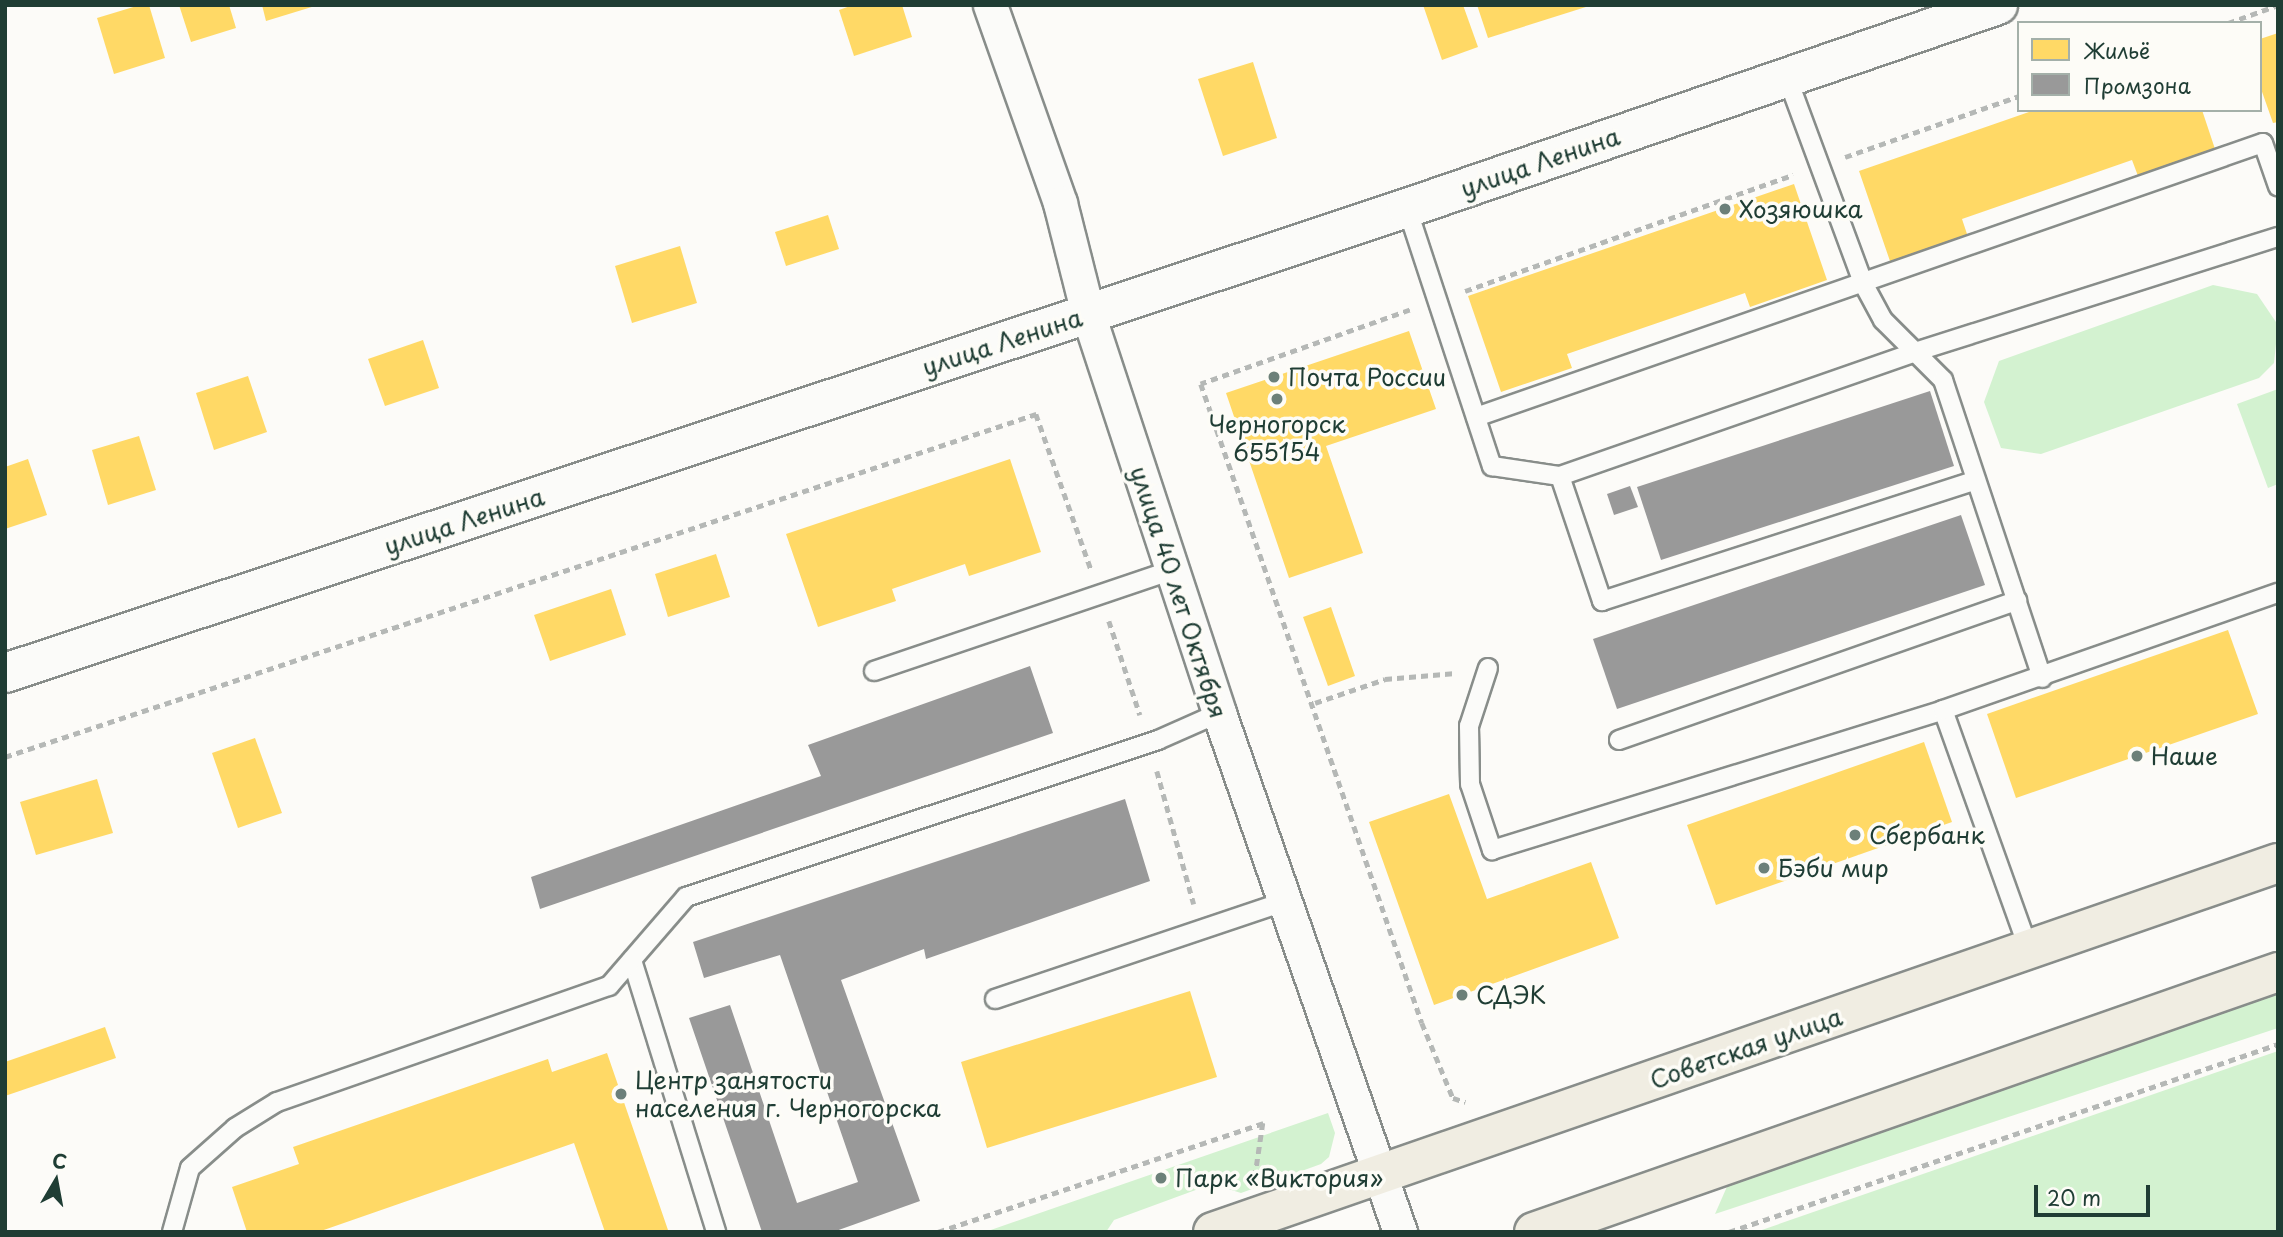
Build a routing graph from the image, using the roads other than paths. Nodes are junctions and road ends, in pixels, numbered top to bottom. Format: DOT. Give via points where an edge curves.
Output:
graph roads {
  1 [pos="990,5"];
  2 [pos="1997,5"];
  3 [pos="1787,77"];
  4 [pos="2278,186"];
  5 [pos="1407,208"];
  6 [pos="2278,237"];
  7 [pos="1863,283"];
  8 [pos="1088,314"];
  9 [pos="1917,351"];
  10 [pos="1476,417"];
  11 [pos="1560,476"];
  12 [pos="1976,480"];
  13 [pos="1171,570"];
  14 [pos="2278,593"];
  15 [pos="2017,601"];
  16 [pos="1488,668"];
  17 [pos="874,671"];
  18 [pos="5,673"];
  19 [pos="2042,678"];
  20 [pos="1943,710"];
  21 [pos="1219,713"];
  22 [pos="1619,740"];
  23 [pos="2278,863"];
  24 [pos="1284,902"];
  25 [pos="2028,950"];
  26 [pos="632,960"];
  27 [pos="2278,972"];
  28 [pos="995,999"];
  29 [pos="1380,1175"];
  30 [pos="173,1232"];
  31 [pos="716,1232"];
  32 [pos="1213,1232"];
  33 [pos="1400,1232"];
  34 [pos="1534,1232"];
  1 -- 8 [label="street, улица 40 лет Октября" via="1060,203"];
  2 -- 3 [label="street, улица Ленина"];
  3 -- 5 [label="street, улица Ленина"];
  3 -- 7 [label="lane"];
  4 -- 7 [label="lane" via="2263,143"];
  5 -- 8 [label="street, улица Ленина"];
  5 -- 10 [label="lane"];
  6 -- 9 [label="lane"];
  7 -- 9 [label="lane" via="1883,320"];
  7 -- 10 [label="lane"];
  8 -- 13 [label="street, улица 40 лет Октября"];
  8 -- 18 [label="street, улица Ленина"];
  9 -- 11 [label="lane"];
  9 -- 12 [label="lane" via="1943,380"];
  10 -- 11 [label="lane" via="1492,466"];
  11 -- 12 [label="lane" via="1602,601"];
  12 -- 15 [label="lane"];
  13 -- 17 [label="lane"];
  13 -- 21 [label="street, улица 40 лет Октября"];
  14 -- 19 [label="lane"];
  15 -- 19 [label="lane"];
  15 -- 22 [label="lane"];
  16 -- 20 [label="lane" via="1469,726 1470,784 1492,850"];
  19 -- 20 [label="lane"];
  20 -- 25 [label="lane"];
  21 -- 24 [label="street, улица 40 лет Октября"];
  21 -- 26 [label="lane" via="1149,743 686,897"];
  23 -- 25 [label="main road, Советская улица"];
  24 -- 28 [label="lane"];
  24 -- 29 [label="street, улица 40 лет Октября"];
  25 -- 29 [label="main road, Советская улица"];
  26 -- 30 [label="lane" via="609,986 277,1102 235,1128 190,1168"];
  26 -- 31 [label="lane"];
  27 -- 34 [label="main road"];
  29 -- 32 [label="main road, Советская улица"];
  29 -- 33 [label="street, улица 40 лет Октября"];
}
